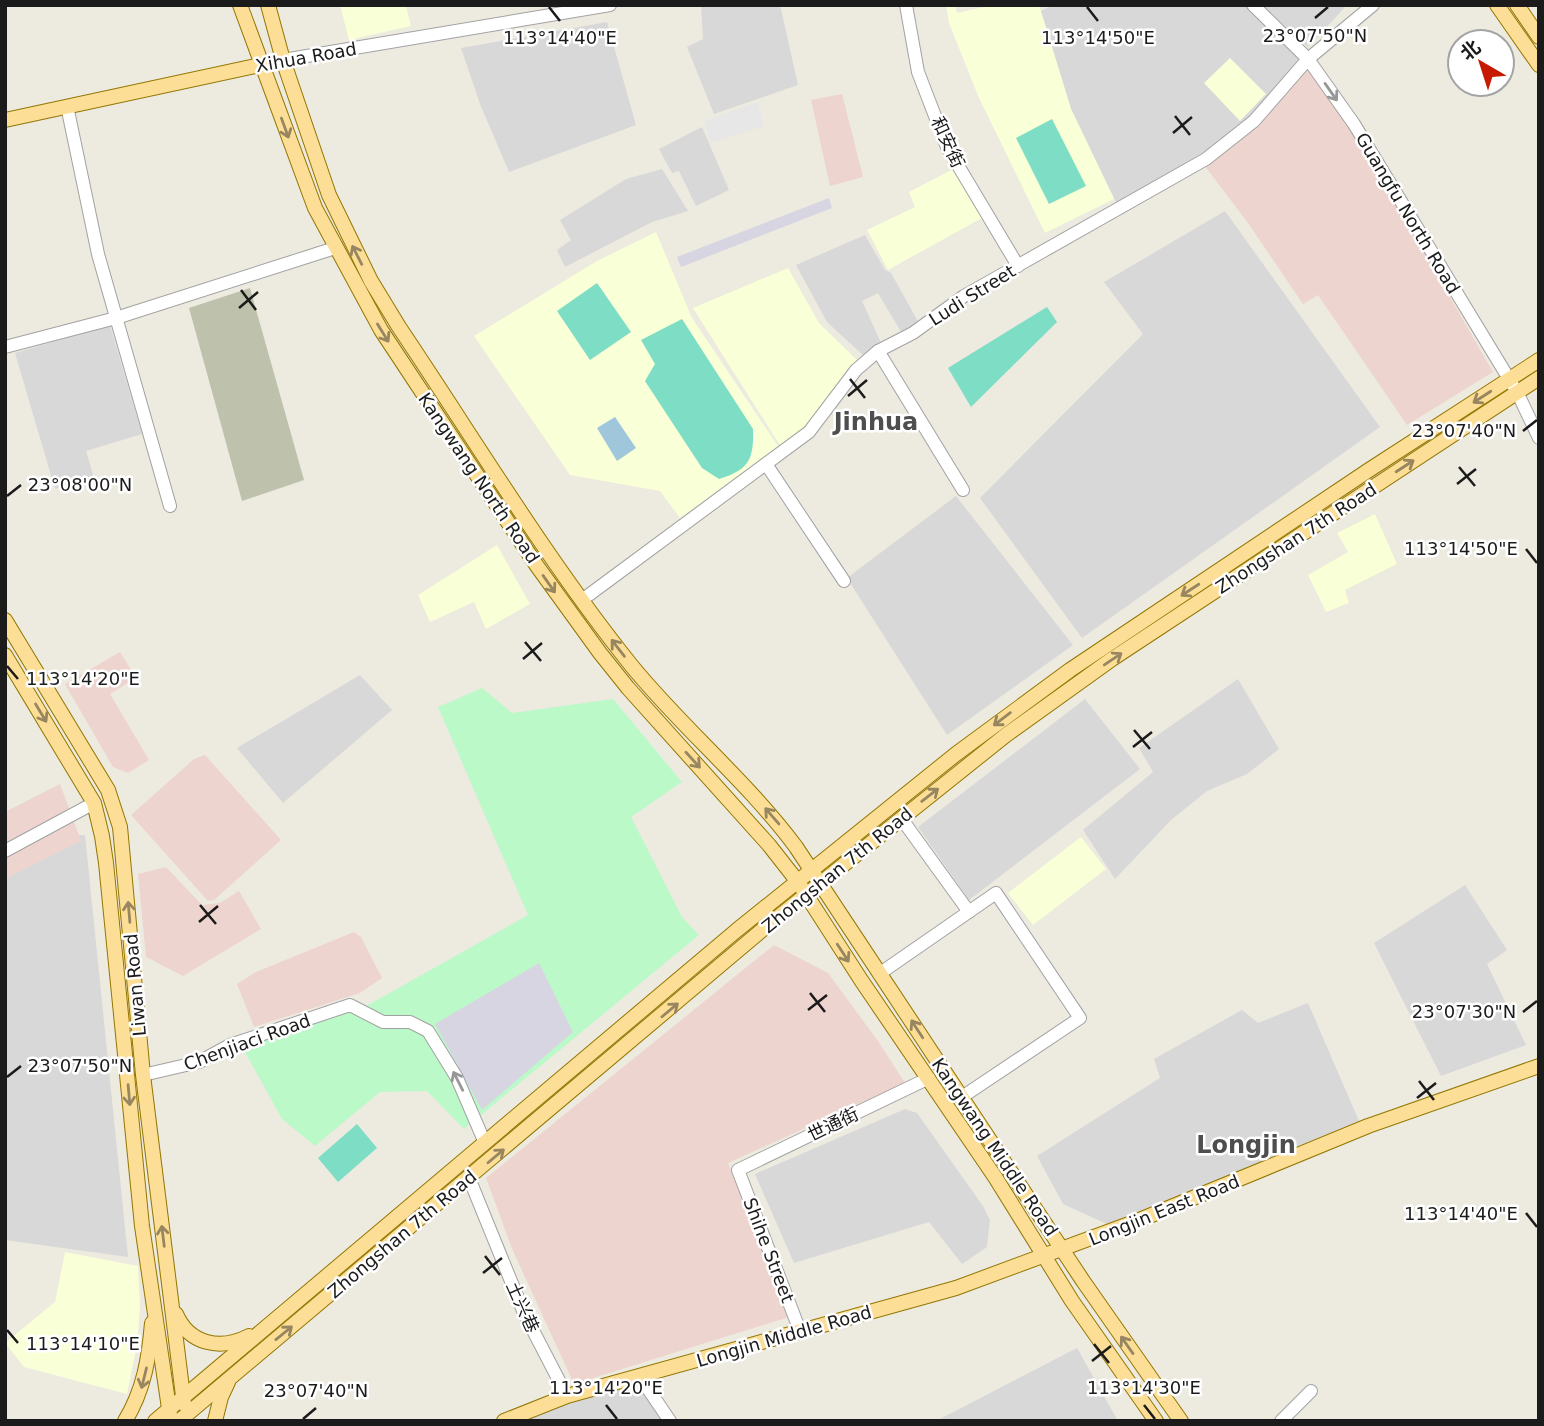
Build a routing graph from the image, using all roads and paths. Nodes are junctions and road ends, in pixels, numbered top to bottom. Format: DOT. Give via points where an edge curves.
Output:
graph roads {
  1 [pos="240,5"];
  2 [pos="268,5"];
  3 [pos="610,5"];
  4 [pos="906,5"];
  5 [pos="1252,5"];
  6 [pos="1373,5"];
  7 [pos="1497,5"];
  8 [pos="1507,5"];
  9 [pos="1517,5"];
  10 [pos="1539,37"];
  11 [pos="1539,50"];
  12 [pos="1308,59"];
  13 [pos="283,60"];
  14 [pos="261,64"];
  15 [pos="1539,65"];
  16 [pos="296,97"];
  17 [pos="276,103"];
  18 [pos="67,106"];
  19 [pos="5,120"];
  20 [pos="335,248"];
  21 [pos="1018,266"];
  22 [pos="116,318"];
  23 [pos="5,347"];
  24 [pos="878,351"];
  25 [pos="1539,359"];
  26 [pos="1539,378"];
  27 [pos="1509,379"];
  28 [pos="1517,392"];
  29 [pos="1539,438"];
  30 [pos="765,464"];
  31 [pos="963,490"];
  32 [pos="170,506"];
  33 [pos="844,581"];
  34 [pos="582,600"];
  35 [pos="5,620"];
  36 [pos="5,655"];
  37 [pos="94,803"];
  38 [pos="901,818"];
  39 [pos="5,851"];
  40 [pos="812,871"];
  41 [pos="798,882"];
  42 [pos="820,884"];
  43 [pos="807,895"];
  44 [pos="969,912"];
  45 [pos="737,930"];
  46 [pos="747,943"];
  47 [pos="879,974"];
  48 [pos="1539,1066"];
  49 [pos="143,1075"];
  50 [pos="929,1079"];
  51 [pos="962,1097"];
  52 [pos="485,1143"];
  53 [pos="738,1170"];
  54 [pos="469,1178"];
  55 [pos="1063,1249"];
  56 [pos="1045,1257"];
  57 [pos="152,1286"];
  58 [pos="172,1304"];
  59 [pos="266,1328"];
  60 [pos="800,1331"];
  61 [pos="231,1377"];
  62 [pos="640,1377"];
  63 [pos="1311,1391"];
  64 [pos="567,1396"];
  65 [pos="183,1397"];
  66 [pos="170,1415"];
  67 [pos="184,1419"];
  68 [pos="125,1421"];
  69 [pos="155,1421"];
  70 [pos="215,1421"];
  71 [pos="504,1421"];
  72 [pos="670,1421"];
  73 [pos="1156,1421"];
  74 [pos="1181,1421"];
  75 [pos="1281,1421"];
  1 -- 14 [label="main road, Kangwang North Road"];
  2 -- 13 [label="main road, Kangwang North Road"];
  3 -- 13 [label="street, Xihua Road"];
  4 -- 21 [label="street, 和安街" via="918,72 947,147"];
  5 -- 12 [label="street, Guangfu North Road"];
  6 -- 12 [label="street, Ludi Street"];
  7 -- 15 [label="main road"];
  8 -- 11 [label="main road"];
  9 -- 10 [label="main road"];
  12 -- 21 [label="street, Ludi Street" via="1254,121 1206,159"];
  12 -- 27 [label="street, Guangfu North Road, one-way" via="1354,124"];
  13 -- 14 [label="main road, Xihua Road"];
  13 -- 16 [label="main road, Kangwang North Road"];
  14 -- 17 [label="main road, Kangwang North Road"];
  14 -- 18 [label="main road, Xihua Road"];
  16 -- 17 [label="street" via="281,91"];
  34 -- 16 [label="main road, Kangwang North Road, one-way" via="371,281 329,195"];
  17 -- 20 [label="main road, Kangwang North Road, one-way"];
  18 -- 19 [label="main road, Xihua Road"];
  18 -- 22 [label="street"];
  20 -- 22 [label="street"];
  20 -- 41 [label="main road, Kangwang North Road, one-way" via="388,341 581,629"];
  21 -- 24 [label="street, Ludi Street"];
  22 -- 23 [label="street"];
  22 -- 32 [label="street"];
  24 -- 30 [label="street, Ludi Street" via="856,370 808,432"];
  24 -- 31 [label="street"];
  25 -- 27 [label="main road, Zhongshan 7th Road"];
  26 -- 28 [label="main road, Zhongshan 7th Road"];
  27 -- 28 [label="street, Guangfu North Road"];
  27 -- 40 [label="main road, Zhongshan 7th Road, one-way" via="1070,670 956,754"];
  28 -- 29 [label="street, Guangfu North Road"];
  38 -- 28 [label="main road, Zhongshan 7th Road, one-way" via="1067,690"];
  30 -- 33 [label="street"];
  30 -- 34 [label="street, Ludi Street"];
  40 -- 34 [label="main road, Kangwang North Road, one-way" via="762,806 647,684"];
  49 -- 35 [label="main road, Liwan Road, one-way" via="126,880 114,806"];
  36 -- 37 [label="main road, Liwan Road, one-way"];
  37 -- 39 [label="street"];
  37 -- 57 [label="main road, Liwan Road, one-way" via="102,836"];
  38 -- 42 [label="main road, Zhongshan 7th Road"];
  38 -- 44 [label="street"];
  40 -- 41 [label="main road, Zhongshan 7th Road"];
  40 -- 42 [label="main road, Kangwang Middle Road"];
  41 -- 43 [label="main road, Kangwang North Road"];
  41 -- 45 [label="main road, Zhongshan 7th Road"];
  42 -- 43 [label="main road, Zhongshan 7th Road"];
  42 -- 47 [label="main road, Kangwang Middle Road"];
  43 -- 46 [label="main road, Zhongshan 7th Road"];
  43 -- 50 [label="main road, Kangwang Middle Road, one-way"];
  44 -- 47 [label="street"];
  44 -- 51 [label="street" via="996,893 1080,1018"];
  45 -- 46 [label="main road"];
  45 -- 52 [label="main road, Zhongshan 7th Road"];
  54 -- 46 [label="main road, Zhongshan 7th Road, one-way"];
  51 -- 47 [label="main road, Kangwang Middle Road, one-way"];
  48 -- 55 [label="main road, Longjin East Road" via="1368,1126"];
  52 -- 49 [label="street, Chenjiaci Road, one-way" via="457,1078 428,1031 410,1023 383,1022 350,1004 230,1045 199,1062"];
  58 -- 49 [label="main road, Liwan Road, one-way"];
  50 -- 53 [label="street, 世通街"];
  50 -- 56 [label="main road, Kangwang Middle Road"];
  51 -- 55 [label="main road, Kangwang Middle Road"];
  52 -- 59 [label="main road, Zhongshan 7th Road"];
  53 -- 60 [label="street, Shihe Street"];
  61 -- 54 [label="main road, Zhongshan 7th Road, one-way"];
  54 -- 64 [label="street, 土兴巷" via="524,1313"];
  55 -- 56 [label="main road, Longjin Middle Road"];
  74 -- 55 [label="main road, Kangwang Middle Road, one-way"];
  56 -- 60 [label="main road, Longjin Middle Road" via="956,1289"];
  56 -- 73 [label="main road, Kangwang Middle Road"];
  57 -- 66 [label="main road, Liwan Road"];
  57 -- 68 [label="main road, one-way" via="146,1369"];
  58 -- 59 [label="main road" via="189,1335 208,1343 241,1340"];
  58 -- 65 [label="main road, Liwan Road"];
  59 -- 65 [label="main road, Zhongshan 7th Road"];
  60 -- 62 [label="main road, Longjin Middle Road"];
  61 -- 67 [label="main road, Zhongshan 7th Road"];
  61 -- 70 [label="main road"];
  62 -- 64 [label="main road, Longjin Middle Road"];
  62 -- 72 [label="street"];
  63 -- 75 [label="street"];
  64 -- 71 [label="main road, Longjin Middle Road"];
  65 -- 66 [label="main road, Zhongshan 7th Road"];
  65 -- 67 [label="main road, Liwan Road"];
  66 -- 69 [label="main road, Zhongshan 7th Road"];
}
